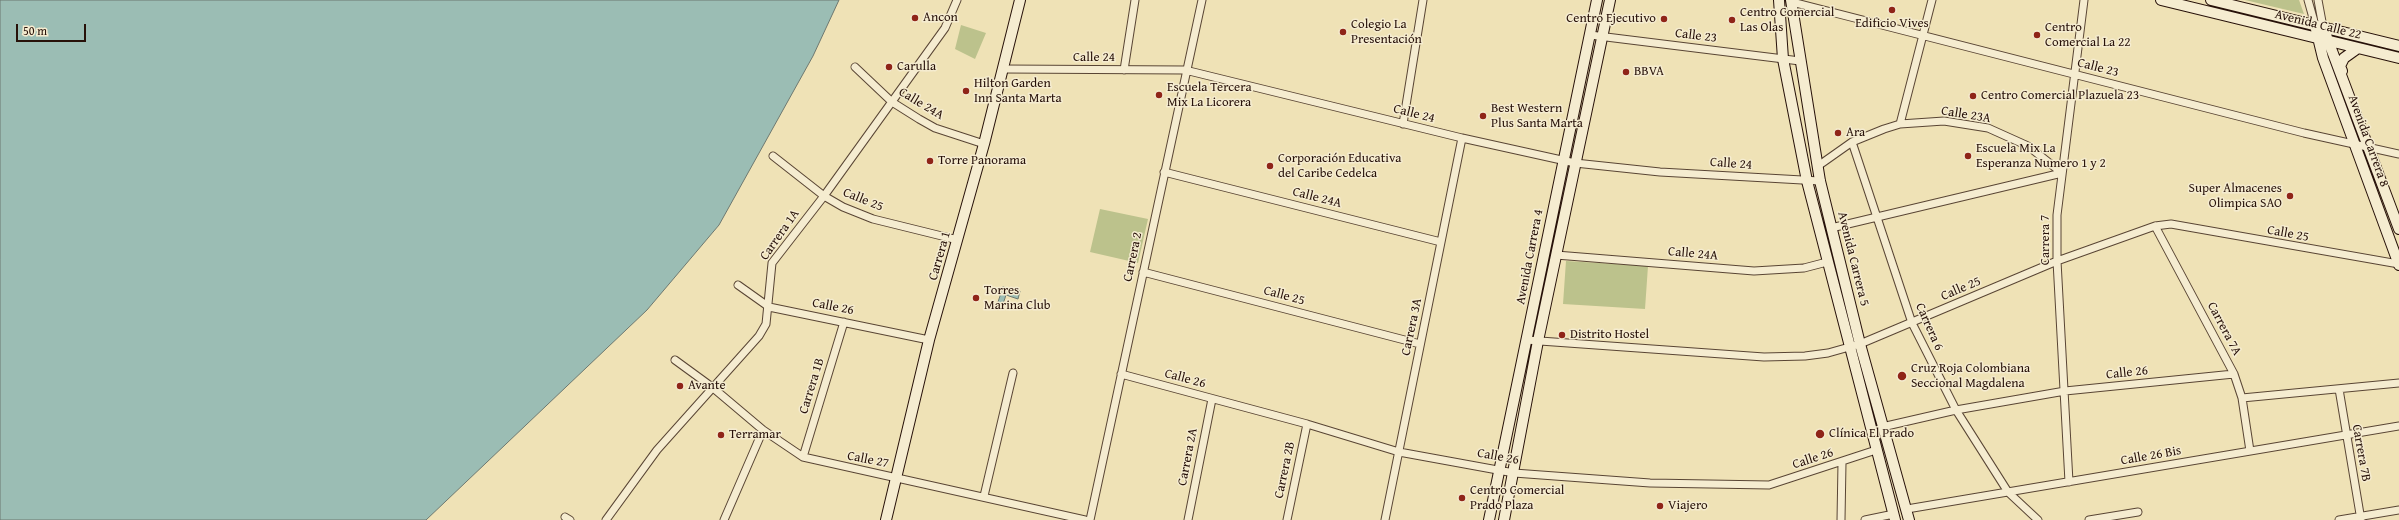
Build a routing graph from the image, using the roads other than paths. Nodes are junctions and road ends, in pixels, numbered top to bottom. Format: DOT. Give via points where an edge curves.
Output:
graph roads {
  1 [pos="957,0"];
  2 [pos="1020,0"];
  3 [pos="1136,0"];
  4 [pos="1202,0"];
  5 [pos="1423,0"];
  6 [pos="1597,0"];
  7 [pos="1610,0"];
  8 [pos="1779,0"];
  9 [pos="1932,0"];
  10 [pos="2084,0"];
  11 [pos="2161,0"];
  12 [pos="2211,0"];
  13 [pos="2308,0"];
  14 [pos="2318,0"];
  15 [pos="1792,1"];
  16 [pos="2319,26"];
  17 [pos="1590,35"];
  18 [pos="1923,35"];
  19 [pos="1602,36"];
  20 [pos="2323,39"];
  21 [pos="2399,46"];
  22 [pos="2358,48"];
  23 [pos="2399,58"];
  24 [pos="1783,59"];
  25 [pos="1800,61"];
  26 [pos="855,67"];
  27 [pos="1003,69"];
  28 [pos="1124,70"];
  29 [pos="1185,70"];
  30 [pos="2342,73"];
  31 [pos="2075,74"];
  32 [pos="892,102"];
  33 [pos="1404,124"];
  34 [pos="1900,124"];
  35 [pos="1462,138"];
  36 [pos="1852,142"];
  37 [pos="984,144"];
  38 [pos="2355,145"];
  39 [pos="2369,148"];
  40 [pos="2399,154"];
  41 [pos="773,156"];
  42 [pos="1563,160"];
  43 [pos="1575,163"];
  44 [pos="1818,166"];
  45 [pos="1164,172"];
  46 [pos="2062,173"];
  47 [pos="1807,181"];
  48 [pos="1820,181"];
  49 [pos="824,196"];
  50 [pos="1875,216"];
  51 [pos="2155,226"];
  52 [pos="1831,228"];
  53 [pos="2399,229"];
  54 [pos="958,240"];
  55 [pos="1441,242"];
  56 [pos="1556,255"];
  57 [pos="2057,261"];
  58 [pos="1827,262"];
  59 [pos="2399,265"];
  60 [pos="1143,272"];
  61 [pos="738,285"];
  62 [pos="769,307"];
  63 [pos="844,322"];
  64 [pos="1912,323"];
  65 [pos="929,340"];
  66 [pos="1526,340"];
  67 [pos="1538,341"];
  68 [pos="1420,344"];
  69 [pos="1860,344"];
  70 [pos="1850,348"];
  71 [pos="675,360"];
  72 [pos="1012,373"];
  73 [pos="1121,374"];
  74 [pos="2234,374"];
  75 [pos="2399,383"];
  76 [pos="712,387"];
  77 [pos="2340,389"];
  78 [pos="2065,391"];
  79 [pos="2242,398"];
  80 [pos="1212,399"];
  81 [pos="1956,410"];
  82 [pos="1307,424"];
  83 [pos="2399,426"];
  84 [pos="1882,427"];
  85 [pos="763,430"];
  86 [pos="2346,435"];
  87 [pos="1876,450"];
  88 [pos="2250,451"];
  89 [pos="1399,452"];
  90 [pos="803,457"];
  91 [pos="1842,463"];
  92 [pos="1500,469"];
  93 [pos="1514,473"];
  94 [pos="896,477"];
  95 [pos="2069,482"];
  96 [pos="2008,492"];
  97 [pos="984,496"];
  98 [pos="1907,509"];
  99 [pos="2399,510"];
  100 [pos="2138,512"];
  101 [pos="1894,517"];
  102 [pos="2360,518"];
  103 [pos="606,520"];
  104 [pos="724,520"];
  105 [pos="886,520"];
  106 [pos="1085,520"];
  107 [pos="1090,520"];
  108 [pos="1188,520"];
  109 [pos="1287,520"];
  110 [pos="1385,520"];
  111 [pos="1489,520"];
  112 [pos="1504,520"];
  113 [pos="1841,520"];
  114 [pos="1865,520"];
  115 [pos="1909,520"];
  116 [pos="2038,520"];
  117 [pos="2089,520"];
  118 [pos="2339,520"];
  1 -- 32 [label="street, Carrera 1A" via="945,28"];
  2 -- 27 [label="street, Carrera 1"];
  3 -- 28 [label="street"];
  4 -- 29 [label="street, Carrera 2"];
  5 -- 33 [label="street"];
  6 -- 17 [label="street, Avenida Carrera 4"];
  7 -- 19 [label="street, Avenida Carrera 4"];
  8 -- 24 [label="street, Avenida Carrera 5"];
  9 -- 18 [label="street"];
  10 -- 31 [label="street, Carrera 7"];
  11 -- 20 [label="street, Avenida Calle 22"];
  12 -- 16 [label="street, Avenida Calle 22"];
  13 -- 16 [label="street"];
  14 -- 16 [label="street"];
  15 -- 18 [label="street, Calle 23"];
  15 -- 25 [label="street, Avenida Carrera 5"];
  16 -- 20 [label="street, Avenida Carrera 8"];
  16 -- 21 [label="street, Avenida Calle 22"];
  17 -- 19 [label="street, Calle 23"];
  17 -- 42 [label="street, Avenida Carrera 4"];
  18 -- 31 [label="street, Calle 23"];
  18 -- 34 [label="street"];
  19 -- 24 [label="street, Calle 23"];
  19 -- 43 [label="street, Avenida Carrera 4"];
  20 -- 22 [label="street, Avenida Calle 22"];
  20 -- 30 [label="street, Avenida Carrera 8"];
  20 -- 38 [label="street, Avenida Carrera 8"];
  22 -- 23 [label="street, Avenida Calle 22"];
  22 -- 30 [label="street" via="2344,58 2340,66"];
  24 -- 25 [label="street, Calle 23"];
  24 -- 47 [label="street, Avenida Carrera 5"];
  25 -- 44 [label="street, Avenida Carrera 5"];
  26 -- 32 [label="street, Calle 24A"];
  27 -- 28 [label="street, Calle 24"];
  27 -- 37 [label="street, Carrera 1"];
  28 -- 29 [label="street, Calle 24"];
  29 -- 33 [label="street, Calle 24"];
  29 -- 45 [label="street, Carrera 2"];
  30 -- 39 [label="street, Avenida Carrera 8"];
  31 -- 38 [label="street, Calle 23"];
  31 -- 46 [label="street, Carrera 7"];
  32 -- 37 [label="street, Calle 24A" via="935,128"];
  32 -- 49 [label="street, Carrera 1A"];
  33 -- 35 [label="street, Calle 24"];
  34 -- 36 [label="street, Calle 23A"];
  34 -- 46 [label="street, Calle 23A" via="1944,121 1988,128 2028,146"];
  35 -- 42 [label="street, Calle 24"];
  35 -- 55 [label="street, Carrera 3A"];
  36 -- 44 [label="street, Calle 23A"];
  36 -- 50 [label="street, Carrera 6"];
  37 -- 54 [label="street, Carrera 1"];
  38 -- 39 [label="street, Calle 23"];
  38 -- 59 [label="street, Avenida Carrera 8"];
  39 -- 40 [label="street, Calle 23"];
  39 -- 53 [label="street, Avenida Carrera 8"];
  41 -- 49 [label="street, Calle 25"];
  42 -- 43 [label="street, Calle 24"];
  42 -- 66 [label="street, Avenida Carrera 4"];
  43 -- 47 [label="street, Calle 24" via="1660,172"];
  43 -- 56 [label="street, Avenida Carrera 4"];
  44 -- 48 [label="street, Avenida Carrera 5"];
  45 -- 55 [label="street, Calle 24A"];
  45 -- 60 [label="street, Carrera 2"];
  46 -- 50 [label="street"];
  46 -- 57 [label="street, Carrera 7" via="2057,215"];
  47 -- 48 [label="street, Calle 24"];
  47 -- 58 [label="street, Avenida Carrera 5"];
  48 -- 52 [label="street, Avenida Carrera 5"];
  49 -- 54 [label="street, Calle 25" via="873,219"];
  49 -- 62 [label="street, Carrera 1A" via="772,263"];
  50 -- 52 [label="street"];
  50 -- 64 [label="street, Carrera 6"];
  51 -- 57 [label="street, Calle 25"];
  51 -- 59 [label="street, Calle 25" via="2171,224"];
  51 -- 74 [label="street, Carrera 7A"];
  52 -- 69 [label="street, Avenida Carrera 5"];
  54 -- 65 [label="street, Carrera 1"];
  55 -- 68 [label="street, Carrera 3A"];
  56 -- 58 [label="street, Calle 24A" via="1754,271 1804,268"];
  56 -- 67 [label="street, Avenida Carrera 4"];
  57 -- 64 [label="street, Calle 25"];
  57 -- 78 [label="street, Carrera 7"];
  58 -- 70 [label="street, Avenida Carrera 5"];
  60 -- 68 [label="street, Calle 25"];
  60 -- 73 [label="street, Carrera 2"];
  61 -- 62 [label="street, Calle 26"];
  62 -- 63 [label="street, Calle 26"];
  62 -- 76 [label="street, Carrera 1A" via="766,324 759,336"];
  63 -- 65 [label="street, Calle 26"];
  63 -- 90 [label="street, Carrera 1B"];
  64 -- 69 [label="street, Calle 25"];
  64 -- 81 [label="street, Carrera 6"];
  65 -- 94 [label="street, Carrera 1"];
  66 -- 67 [label="street, Calle 25"];
  66 -- 92 [label="street, Avenida Carrera 4"];
  67 -- 70 [label="street, Calle 25" via="1764,357 1805,356"];
  67 -- 93 [label="street, Avenida Carrera 4"];
  68 -- 89 [label="street, Carrera 3A"];
  69 -- 70 [label="street, Calle 25"];
  69 -- 84 [label="street, Avenida Carrera 5"];
  70 -- 87 [label="street, Avenida Carrera 5"];
  71 -- 76 [label="street, Calle 27"];
  72 -- 97 [label="street"];
  73 -- 80 [label="street, Calle 26"];
  73 -- 107 [label="street, Carrera 2"];
  74 -- 78 [label="street, Calle 26"];
  74 -- 79 [label="street, Carrera 7A"];
  75 -- 77 [label="street"];
  76 -- 85 [label="street, Calle 27"];
  76 -- 103 [label="street, Carrera 1A" via="657,450"];
  77 -- 79 [label="street"];
  77 -- 86 [label="street, Carrera 7B"];
  78 -- 81 [label="street, Calle 26"];
  78 -- 95 [label="street, Carrera 7"];
  79 -- 88 [label="street, Carrera 7A"];
  80 -- 82 [label="street, Calle 26"];
  80 -- 108 [label="street, Carrera 2A"];
  81 -- 84 [label="street, Calle 26"];
  81 -- 96 [label="street, Carrera 6"];
  82 -- 89 [label="street, Calle 26"];
  82 -- 109 [label="street, Carrera 2B"];
  83 -- 86 [label="street, Calle 26 Bis"];
  84 -- 98 [label="street, Avenida Carrera 5"];
  85 -- 90 [label="street, Calle 27"];
  85 -- 104 [label="street"];
  86 -- 88 [label="street, Calle 26 Bis"];
  86 -- 102 [label="street, Carrera 7B"];
  87 -- 91 [label="street, Calle 26"];
  87 -- 101 [label="street, Avenida Carrera 5"];
  88 -- 95 [label="street, Calle 26 Bis"];
  89 -- 92 [label="street, Calle 26"];
  89 -- 110 [label="street, Carrera 3A"];
  90 -- 94 [label="street, Calle 27"];
  91 -- 93 [label="street, Calle 26" via="1769,485 1650,483"];
  91 -- 113 [label="street"];
  92 -- 93 [label="street, Calle 26"];
  92 -- 111 [label="street, Avenida Carrera 4"];
  93 -- 112 [label="street, Avenida Carrera 4"];
  94 -- 97 [label="street, Calle 27"];
  94 -- 105 [label="street, Carrera 1"];
  95 -- 96 [label="street, Calle 26 Bis"];
  96 -- 98 [label="street, Calle 26 Bis"];
  96 -- 116 [label="street, Carrera 6"];
  97 -- 106 [label="street, Calle 27"];
  98 -- 115 [label="street, Avenida Carrera 5"];
  99 -- 102 [label="street"];
  100 -- 117 [label="street"];
  101 -- 114 [label="street"];
  102 -- 118 [label="street"];
}
